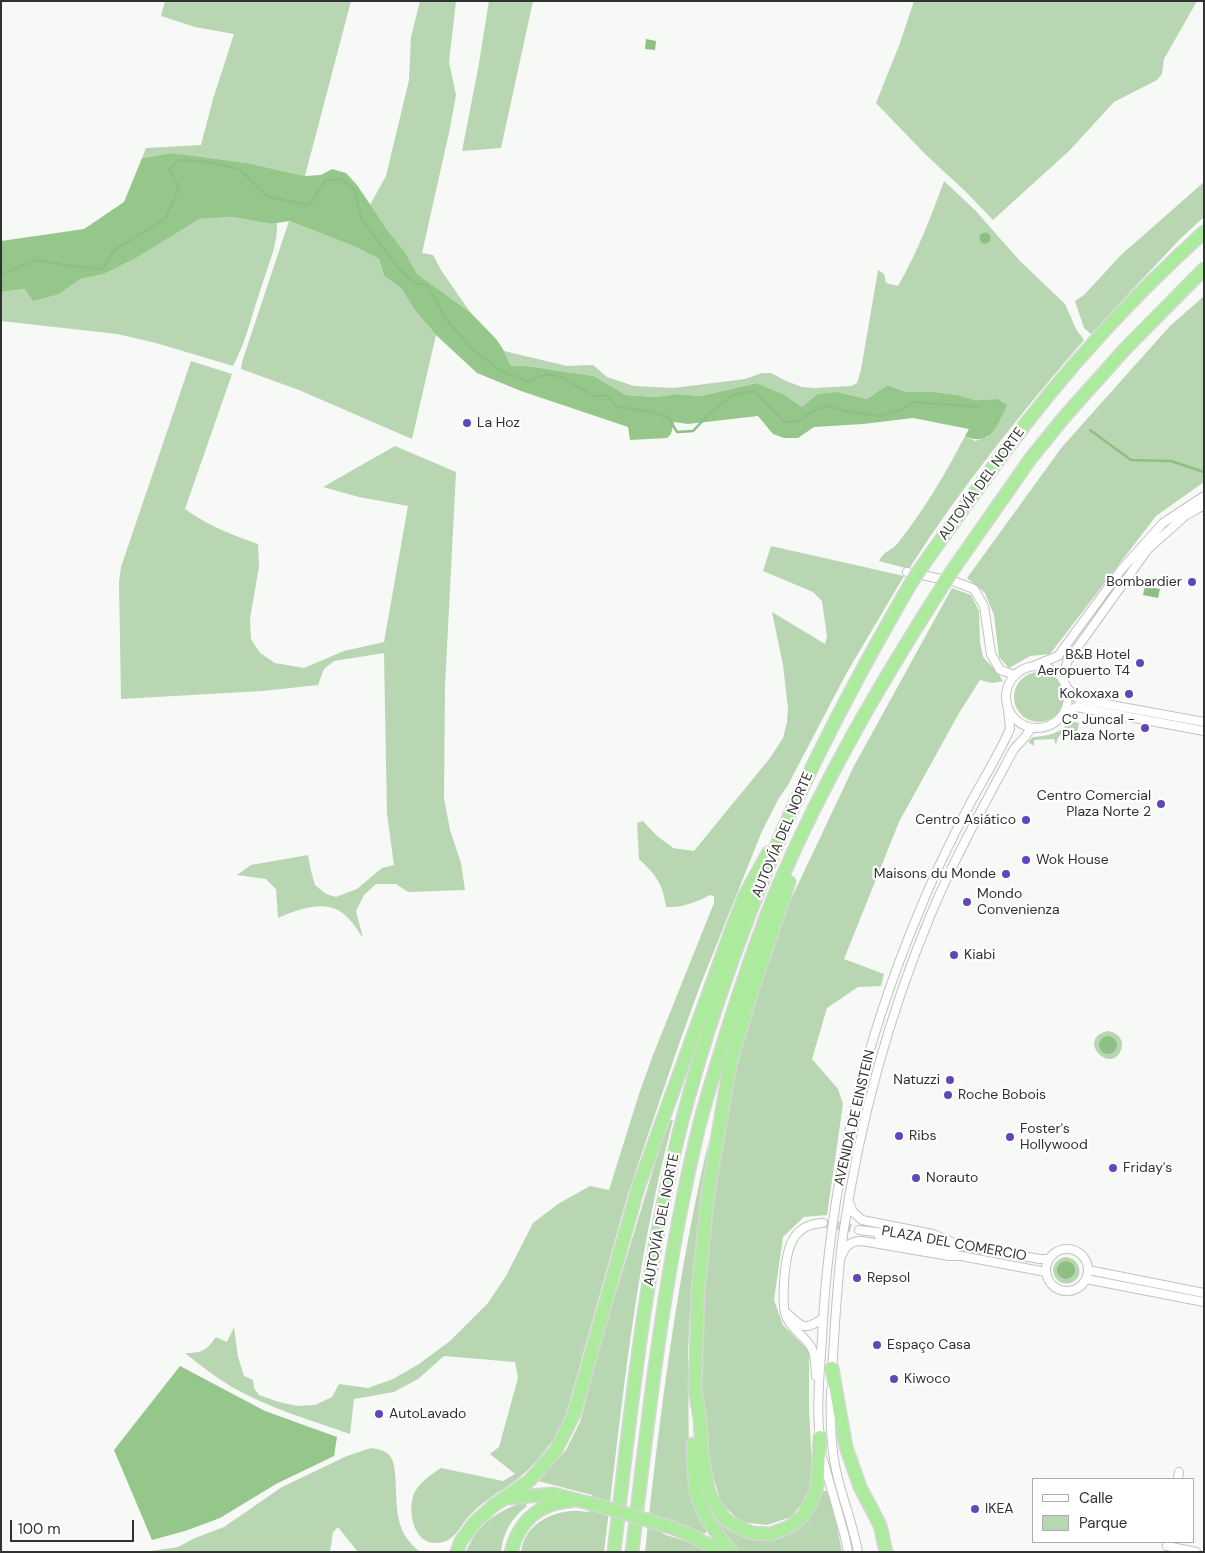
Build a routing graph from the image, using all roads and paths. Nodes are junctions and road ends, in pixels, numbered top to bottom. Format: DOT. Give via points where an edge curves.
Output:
graph roads {
  1 [pos="1204,232"];
  2 [pos="1204,269"];
  3 [pos="1204,496"];
  4 [pos="1204,505"];
  5 [pos="909,577"];
  6 [pos="1036,665"];
  7 [pos="1014,675"];
  8 [pos="1064,679"];
  9 [pos="1068,689"];
  10 [pos="1008,709"];
  11 [pos="1064,714"];
  12 [pos="1204,722"];
  13 [pos="1031,728"];
  14 [pos="1204,730"];
  15 [pos="784,828"];
  16 [pos="804,832"];
  17 [pos="849,1202"];
  18 [pos="823,1223"];
  19 [pos="956,1244"];
  20 [pos="961,1256"];
  21 [pos="1049,1259"];
  22 [pos="840,1264"];
  23 [pos="1046,1272"];
  24 [pos="1087,1274"];
  25 [pos="1204,1293"];
  26 [pos="1204,1302"];
  27 [pos="784,1306"];
  28 [pos="823,1318"];
  29 [pos="832,1368"];
  30 [pos="695,1390"];
  31 [pos="818,1408"];
  32 [pos="820,1437"];
  33 [pos="503,1499"];
  34 [pos="581,1500"];
  35 [pos="1167,1546"];
  36 [pos="457,1552"];
  37 [pos="511,1552"];
  38 [pos="614,1552"];
  39 [pos="632,1552"];
  40 [pos="720,1552"];
  41 [pos="731,1552"];
  42 [pos="848,1552"];
  43 [pos="858,1552"];
  44 [pos="886,1552"];
  45 [pos="1196,1552"];
  1 -- 5 [label="highway, AUTOVÍA DEL NORTE, bridge" via="1115,321 1046,399 923,565"];
  2 -- 16 [label="highway, AUTOVÍA DEL NORTE, bridge" via="1126,348 1031,458 940,590 873,698"];
  3 -- 6 [label="street" via="1163,523 1121,570 1058,656"];
  4 -- 8 [label="street" via="1185,516 1148,549 1067,662"];
  5 -- 7 [label="street" via="956,582 974,589 984,606 991,654 1000,670"];
  5 -- 15 [label="highway, AUTOVÍA DEL NORTE"];
  6 -- 7 [label="street"];
  6 -- 8 [label="street" via="1052,669"];
  7 -- 10 [label="street" via="1006,691"];
  8 -- 9 [label="street"];
  9 -- 11 [label="street" via="1068,706"];
  9 -- 12 [label="street" via="1078,699"];
  10 -- 13 [label="street" via="1018,721"];
  10 -- 28 [label="street, AVENIDA DE EINSTEIN" via="1010,729 919,911 877,1027 842,1161"];
  11 -- 13 [label="street" via="1050,726"];
  11 -- 14 [label="street" via="1076,707"];
  13 -- 17 [label="street, AVENIDA DE EINSTEIN" via="1010,757 959,852 906,978 867,1112"];
  15 -- 33 [label="highway" via="745,895 638,1188 574,1414 556,1450 529,1480"];
  15 -- 38 [label="highway, AUTOVÍA DEL NORTE" via="719,996 682,1121 655,1243 637,1356"];
  16 -- 30 [label="highway" via="730,1066 708,1193 698,1291"];
  16 -- 39 [label="highway, AUTOVÍA DEL NORTE" via="758,938 699,1125 656,1357"];
  17 -- 19 [label="street" via="853,1212 862,1220 933,1234"];
  17 -- 22 [label="street, AVENIDA DE EINSTEIN"];
  18 -- 27 [label="street" via="809,1225 792,1239 788,1250"];
  19 -- 20 [label="street, PLAZA DEL COMERCIO" via="855,1229"];
  19 -- 21 [label="street, PLAZA DEL COMERCIO"];
  20 -- 22 [label="street, PLAZA DEL COMERCIO" via="854,1241 843,1253"];
  20 -- 23 [label="street, PLAZA DEL COMERCIO"];
  21 -- 23 [label="street"];
  21 -- 24 [label="street" via="1058,1250 1071,1249 1087,1263"];
  22 -- 29 [label="street, AVENIDA DE EINSTEIN"];
  23 -- 24 [label="street" via="1052,1284 1063,1290 1077,1288"];
  24 -- 25 [label="street"];
  24 -- 26 [label="street"];
  27 -- 28 [label="street" via="800,1326 807,1327"];
  27 -- 31 [label="street" via="789,1322 808,1342 814,1354"];
  28 -- 31 [label="street, AVENIDA DE EINSTEIN"];
  29 -- 43 [label="street, AVENIDA DE EINSTEIN" via="832,1449"];
  29 -- 44 [label="highway" via="846,1447 860,1487 880,1525"];
  30 -- 32 [label="highway" via="709,1492 726,1519 752,1533 771,1534 789,1527 803,1516 817,1486"];
  30 -- 41 [label="highway" via="692,1417 697,1495 713,1529"];
  31 -- 32 [label="street, AVENIDA DE EINSTEIN"];
  32 -- 42 [label="street, AVENIDA DE EINSTEIN" via="822,1457"];
  33 -- 34 [label="highway" via="553,1494"];
  33 -- 36 [label="highway" via="475,1522"];
  34 -- 37 [label="highway" via="559,1502 532,1515 518,1530"];
  34 -- 40 [label="highway, bridge" via="695,1536"];
  35 -- 45 [label="street"];
}
